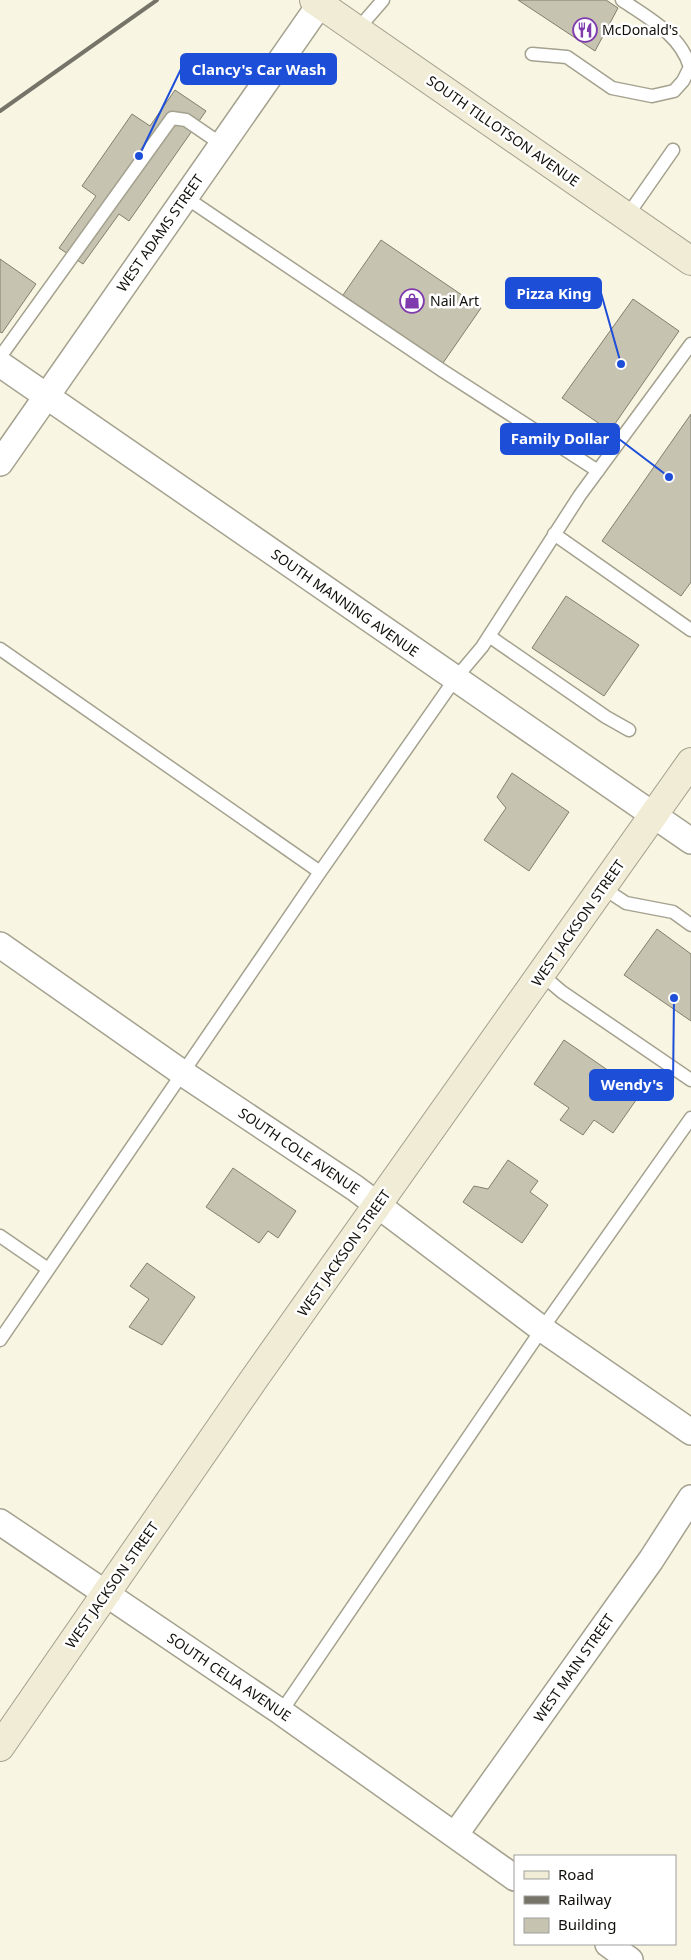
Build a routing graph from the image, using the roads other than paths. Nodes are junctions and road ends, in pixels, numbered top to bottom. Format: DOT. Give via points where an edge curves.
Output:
graph roads {
  1 [pos="383,0"];
  2 [pos="622,0"];
  3 [pos="317,2"];
  4 [pos="357,30"];
  5 [pos="532,54"];
  6 [pos="221,144"];
  7 [pos="672,150"];
  8 [pos="185,197"];
  9 [pos="627,216"];
  10 [pos="689,256"];
  11 [pos="691,344"];
  12 [pos="0,357"];
  13 [pos="0,364"];
  14 [pos="46,396"];
  15 [pos="0,463"];
  16 [pos="598,471"];
  17 [pos="554,534"];
  18 [pos="691,630"];
  19 [pos="489,636"];
  20 [pos="0,650"];
  21 [pos="455,679"];
  22 [pos="628,730"];
  23 [pos="691,762"];
  24 [pos="654,815"];
  25 [pos="691,841"];
  26 [pos="320,872"];
  27 [pos="603,888"];
  28 [pos="691,925"];
  29 [pos="0,945"];
  30 [pos="542,975"];
  31 [pos="184,1074"];
  32 [pos="691,1080"];
  33 [pos="691,1118"];
  34 [pos="378,1206"];
  35 [pos="0,1236"];
  36 [pos="48,1269"];
  37 [pos="542,1329"];
  38 [pos="0,1340"];
  39 [pos="691,1432"];
  40 [pos="691,1498"];
  41 [pos="0,1522"];
  42 [pos="106,1594"];
  43 [pos="281,1712"];
  44 [pos="0,1747"];
  45 [pos="455,1835"];
  46 [pos="514,1877"];
  47 [pos="609,1945"];
  48 [pos="630,1960"];
  1 -- 4 [label="lane"];
  2 -- 5 [label="lane" via="668,32 685,52 690,67 674,90 652,96 612,88 568,57"];
  3 -- 4 [label="main road, SOUTH TILLOTSON AVENUE"];
  3 -- 6 [label="street, WEST ADAMS STREET"];
  4 -- 9 [label="main road, SOUTH TILLOTSON AVENUE"];
  6 -- 8 [label="street, WEST ADAMS STREET"];
  6 -- 12 [label="lane" via="186,120 172,118"];
  7 -- 9 [label="lane"];
  8 -- 14 [label="street, WEST ADAMS STREET"];
  8 -- 16 [label="lane"];
  9 -- 10 [label="main road, SOUTH TILLOTSON AVENUE"];
  11 -- 16 [label="lane"];
  13 -- 14 [label="street, SOUTH MANNING AVENUE"];
  14 -- 15 [label="street, WEST ADAMS STREET"];
  14 -- 21 [label="street, SOUTH MANNING AVENUE"];
  16 -- 17 [label="lane"];
  17 -- 18 [label="lane"];
  17 -- 19 [label="lane"];
  19 -- 21 [label="lane"];
  19 -- 22 [label="lane"];
  20 -- 26 [label="lane"];
  21 -- 24 [label="street, SOUTH MANNING AVENUE"];
  21 -- 26 [label="lane"];
  23 -- 24 [label="main road, WEST JACKSON STREET"];
  24 -- 25 [label="street, SOUTH MANNING AVENUE"];
  24 -- 27 [label="main road, WEST JACKSON STREET"];
  26 -- 31 [label="lane"];
  27 -- 28 [label="lane" via="626,903 673,912"];
  27 -- 30 [label="main road, WEST JACKSON STREET"];
  29 -- 31 [label="street, SOUTH COLE AVENUE"];
  30 -- 32 [label="lane"];
  30 -- 34 [label="main road, WEST JACKSON STREET"];
  31 -- 34 [label="street, SOUTH COLE AVENUE"];
  31 -- 36 [label="lane"];
  33 -- 37 [label="lane"];
  34 -- 37 [label="street, SOUTH COLE AVENUE"];
  34 -- 42 [label="main road, WEST JACKSON STREET"];
  35 -- 36 [label="lane"];
  36 -- 38 [label="lane"];
  37 -- 39 [label="street, SOUTH COLE AVENUE"];
  37 -- 43 [label="lane"];
  40 -- 45 [label="street, WEST MAIN STREET" via="651,1560"];
  41 -- 42 [label="street, SOUTH CELIA AVENUE"];
  42 -- 43 [label="street, SOUTH CELIA AVENUE"];
  42 -- 44 [label="main road, WEST JACKSON STREET"];
  43 -- 45 [label="street, SOUTH CELIA AVENUE"];
  45 -- 46 [label="street, SOUTH CELIA AVENUE"];
  47 -- 48 [label="street"];
}
